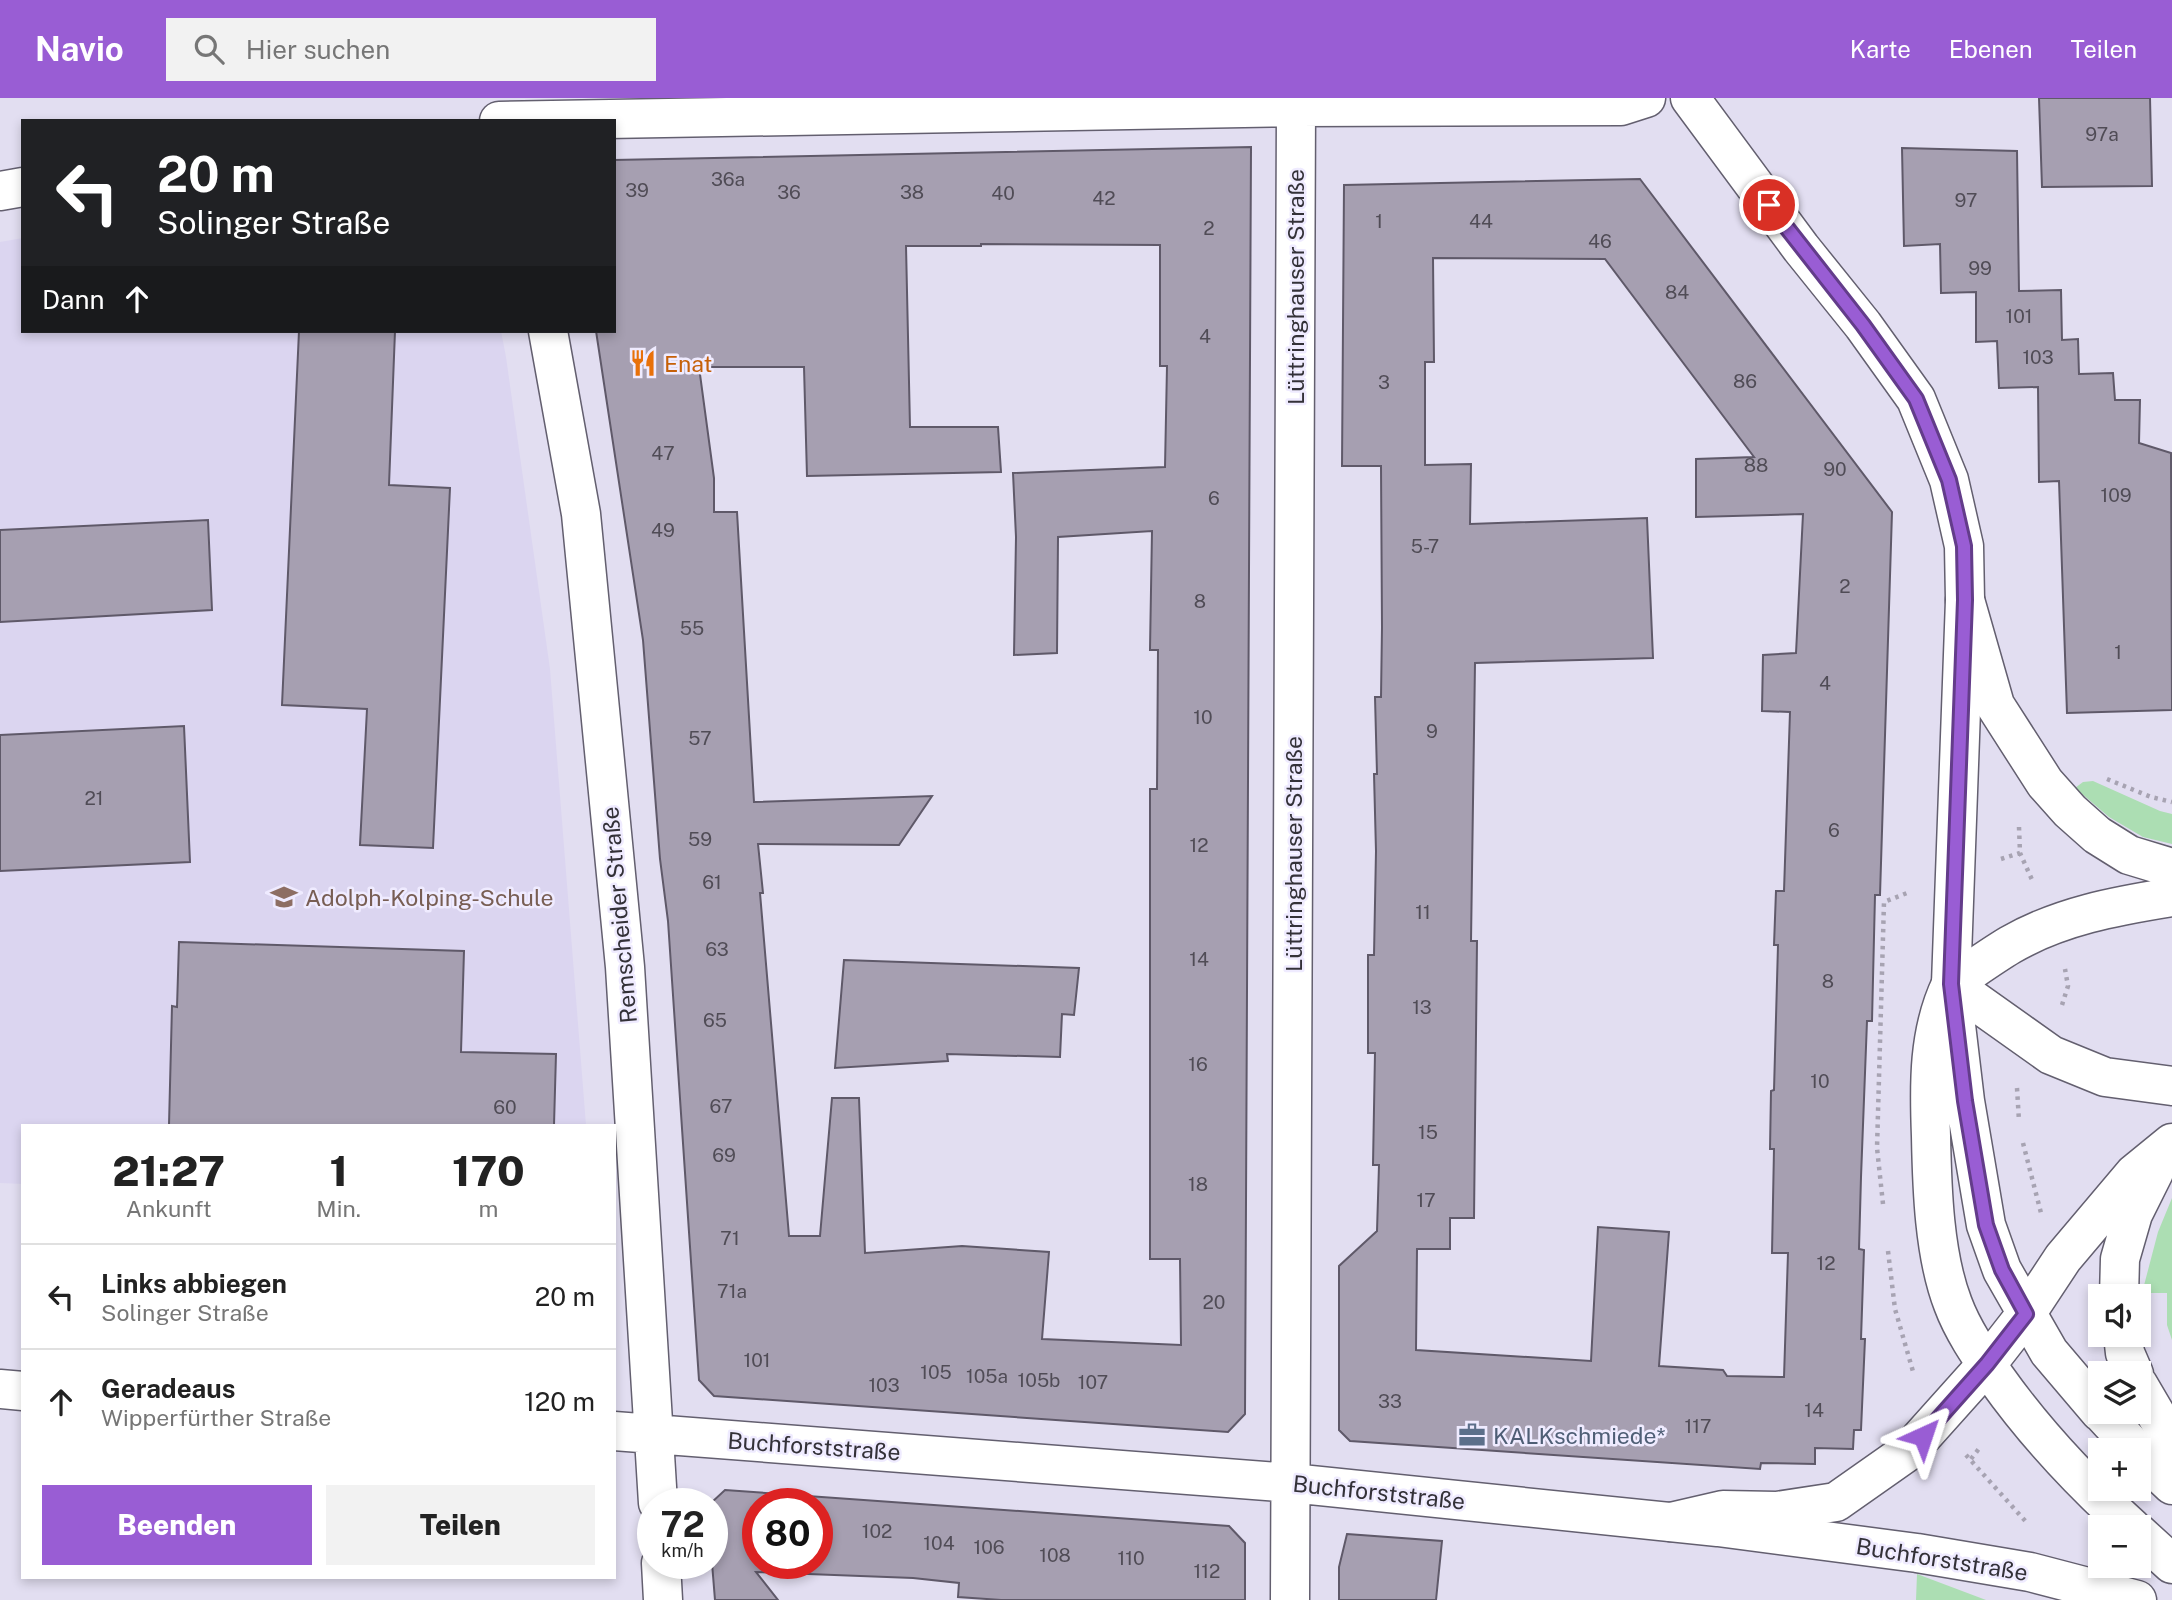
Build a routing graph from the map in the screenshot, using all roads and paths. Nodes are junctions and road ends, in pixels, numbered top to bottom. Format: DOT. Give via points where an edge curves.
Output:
graph roads {
  1 [pos="1646,98"];
  2 [pos="1690,98"];
  3 [pos="1296,107"];
  4 [pos="507,115"];
  5 [pos="21,187"];
  6 [pos="0,191"];
  7 [pos="548,333"];
  8 [pos="1965,600"];
  9 [pos="2172,869"];
  10 [pos="2172,897"];
  11 [pos="1951,984"];
  12 [pos="2172,1086"];
  13 [pos="2169,1145"];
  14 [pos="2119,1284"];
  15 [pos="2026,1314"];
  16 [pos="1987,1364"];
  17 [pos="0,1389"];
  18 [pos="21,1391"];
  19 [pos="2088,1398"];
  20 [pos="2151,1406"];
  21 [pos="1936,1422"];
  22 [pos="2111,1424"];
  23 [pos="616,1432"];
  24 [pos="653,1434"];
  25 [pos="2125,1438"];
  26 [pos="2172,1442"];
  27 [pos="2151,1465"];
  28 [pos="1291,1483"];
  29 [pos="2172,1485"];
  30 [pos="657,1488"];
  31 [pos="2119,1515"];
  32 [pos="1671,1522"];
  33 [pos="2031,1527"];
  34 [pos="2151,1545"];
  35 [pos="2172,1564"];
  36 [pos="662,1579"];
  37 [pos="663,1600"];
  38 [pos="1290,1600"];
  39 [pos="2137,1600"];
  1 -- 3 [label="main road" via="1621,106"];
  2 -- 8 [label="main road" via="1916,399 1949,480 1964,546"];
  3 -- 4 [label="main road"];
  3 -- 28 [label="main road, Lüttringhauser Straße"];
  5 -- 6 [label="main road"];
  7 -- 24 [label="main road, Remscheider Straße" via="581,514 625,967"];
  8 -- 9 [label="main road" via="1995,705 2045,783 2097,835 2129,855"];
  8 -- 11 [label="main road"];
  10 -- 11 [label="main road" via="2052,925 2011,944"];
  11 -- 12 [label="main road" via="2051,1055 2105,1077"];
  11 -- 15 [label="main road" via="1986,1225 2002,1270"];
  11 -- 16 [label="main road" via="1932,1051 1932,1187 1953,1304"];
  13 -- 14 [label="main road" via="2133,1213 2120,1259"];
  13 -- 15 [label="main road" via="2134,1174 2063,1258"];
  15 -- 16 [label="main road"];
  15 -- 19 [label="main road" via="2049,1352"];
  16 -- 21 [label="main road"];
  16 -- 31 [label="main road" via="2070,1468"];
  17 -- 18 [label="main road"];
  20 -- 26 [label="main road"];
  21 -- 32 [label="main road" via="1910,1450 1836,1502 1777,1511 1723,1510"];
  21 -- 33 [label="path"];
  22 -- 25 [label="main road"];
  23 -- 24 [label="main road, Buchforststraße"];
  24 -- 28 [label="main road, Buchforststraße"];
  24 -- 30 [label="main road, Remscheider Straße"];
  27 -- 29 [label="main road"];
  28 -- 32 [label="main road, Buchforststraße"];
  28 -- 38 [label="main road, Lüttringhauser Straße"];
  32 -- 39 [label="main road, Buchforststraße" via="1944,1557 2030,1572"];
  34 -- 35 [label="main road"];
  36 -- 37 [label="main road"];
}
